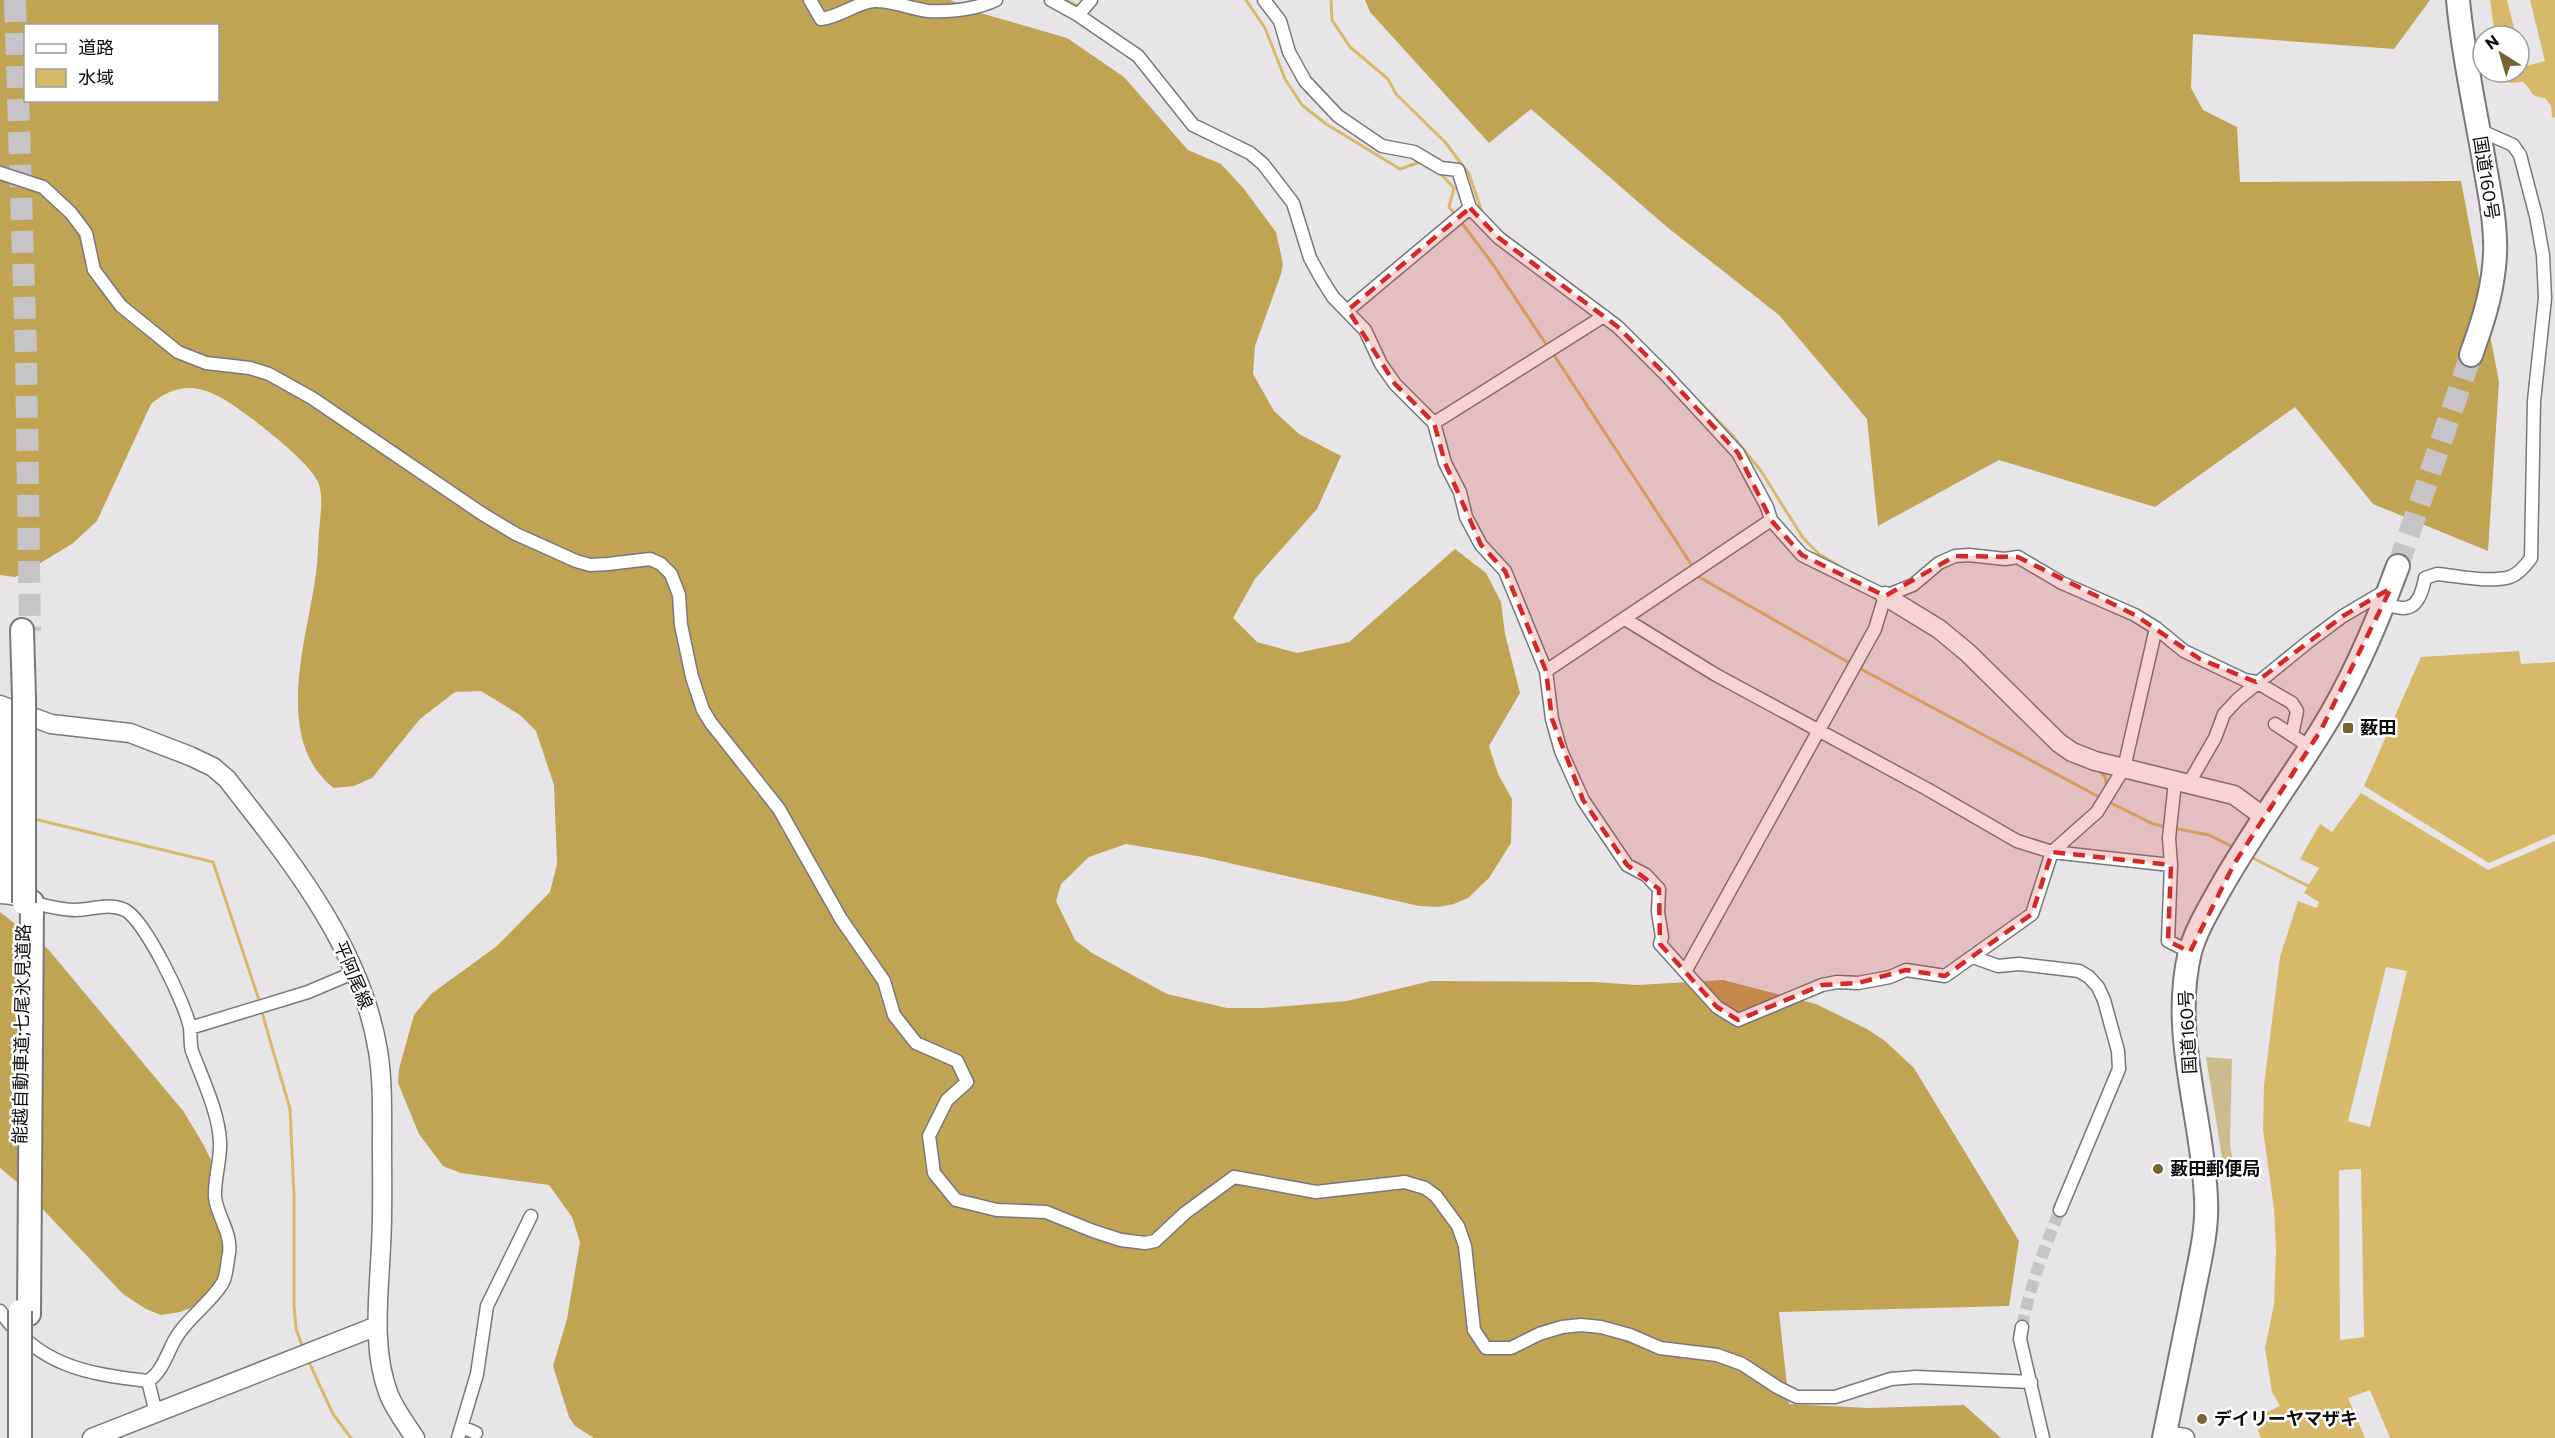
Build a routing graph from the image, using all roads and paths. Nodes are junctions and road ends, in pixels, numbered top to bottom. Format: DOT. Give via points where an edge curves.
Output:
graph roads {
  1 [pos="810,0"];
  2 [pos="996,0"];
  3 [pos="1051,0"];
  4 [pos="1091,0"];
  5 [pos="1264,0"];
  6 [pos="2458,0"];
  7 [pos="1078,15"];
  8 [pos="2479,130"];
  9 [pos="0,173"];
  10 [pos="1470,208"];
  11 [pos="1348,310"];
  12 [pos="1604,316"];
  13 [pos="2471,356"];
  14 [pos="1434,423"];
  15 [pos="1771,520"];
  16 [pos="2398,566"];
  17 [pos="2387,595"];
  18 [pos="1886,596"];
  19 [pos="1625,619"];
  20 [pos="2156,628"];
  21 [pos="26,631"];
  22 [pos="1546,671"];
  23 [pos="2256,682"];
  24 [pos="15,703"];
  25 [pos="1817,730"];
  26 [pos="2310,747"];
  27 [pos="2124,768"];
  28 [pos="2182,782"];
  29 [pos="2264,817"];
  30 [pos="2052,852"];
  31 [pos="2171,865"];
  32 [pos="15,900"];
  33 [pos="2190,952"];
  34 [pos="1973,957"];
  35 [pos="1686,970"];
  36 [pos="353,973"];
  37 [pos="190,1028"];
  38 [pos="2060,1210"];
  39 [pos="531,1216"];
  40 [pos="16,1312"];
  41 [pos="377,1326"];
  42 [pos="2022,1327"];
  43 [pos="148,1381"];
  44 [pos="2031,1382"];
  45 [pos="156,1413"];
  46 [pos="460,1433"];
  47 [pos="476,1433"];
  48 [pos="2171,1437"];
  49 [pos="20,1438"];
  50 [pos="28,1438"];
  51 [pos="92,1438"];
  52 [pos="415,1438"];
  53 [pos="2043,1438"];
  1 -- 2 [label="street" via="821,19 874,2 929,10 981,7"];
  3 -- 7 [label="street"];
  4 -- 7 [label="street"];
  5 -- 10 [label="street" via="1280,21 1289,52 1305,81 1338,117 1382,146 1414,152 1441,168 1458,170"];
  6 -- 8 [label="highway, 国道160号"];
  7 -- 11 [label="street" via="1138,56 1192,125 1250,153 1263,164 1293,203 1310,258 1321,278 1333,297"];
  8 -- 13 [label="highway, 国道160号" via="2495,234 2494,267 2485,317"];
  8 -- 17 [label="street" via="2513,145 2520,155 2543,255 2545,298 2534,401 2531,558 2511,577 2430,575 2425,578 2416,603 2408,608 2398,609"];
  9 -- 44 [label="street" via="43,187 71,213 86,233 94,270 121,306 178,352 206,363 269,374 312,398 481,513 566,557 590,564 650,559 671,574 703,710 779,809 841,919 884,981 894,1015 916,1043 957,1061 967,1083 947,1100 930,1136 934,1173 956,1200 997,1209 1046,1212 1093,1231 1144,1243 1155,1241 1234,1177 1316,1192 1405,1182 1436,1196 1458,1226 1465,1246 1474,1330 1486,1348 1511,1348 1562,1327 1601,1327 1660,1348 1718,1355 1742,1364 1797,1397 1835,1397 1899,1378"];
  10 -- 11 [label="street"];
  10 -- 12 [label="street" via="1499,238"];
  11 -- 14 [label="street" via="1365,330 1395,384"];
  12 -- 14 [label="street"];
  12 -- 15 [label="street" via="1667,376 1738,453"];
  14 -- 22 [label="street" via="1466,517 1481,545 1505,571"];
  15 -- 18 [label="street" via="1802,555"];
  15 -- 19 [label="street"];
  16 -- 17 [label="highway, 国道160号"];
  17 -- 23 [label="street" via="2343,616"];
  17 -- 26 [label="highway, 国道160号" via="2348,681"];
  18 -- 20 [label="street" via="1913,585 1939,563 1955,556 2018,557"];
  18 -- 25 [label="street" via="1875,629"];
  18 -- 27 [label="main road" via="1939,629 1968,653 2059,743 2079,755"];
  19 -- 22 [label="street"];
  19 -- 25 [label="street"];
  20 -- 23 [label="street" via="2184,651"];
  20 -- 27 [label="street"];
  21 -- 24 [label="highway, 能越自動車道;七尾氷見道路"];
  22 -- 35 [label="street" via="1561,751 1583,800 1627,865 1646,875 1659,889 1659,944"];
  23 -- 26 [label="street" via="2292,703 2297,711 2292,735 2275,724"];
  23 -- 28 [label="street" via="2224,714 2215,738"];
  24 -- 32 [label="highway, 能越自動車道;七尾氷見道路"];
  24 -- 36 [label="main road, 平阿尾線" via="51,724 130,733 213,767 227,779 315,897"];
  25 -- 30 [label="street" via="2017,841"];
  25 -- 35 [label="street"];
  26 -- 29 [label="highway, 国道160号"];
  27 -- 28 [label="main road"];
  27 -- 30 [label="street" via="2097,812"];
  28 -- 29 [label="main road" via="2234,795"];
  28 -- 31 [label="street" via="2171,805"];
  29 -- 33 [label="highway, 国道160号" via="2234,864"];
  30 -- 31 [label="street"];
  30 -- 34 [label="street" via="2032,914"];
  31 -- 33 [label="street" via="2168,941"];
  32 -- 37 [label="street" via="54,908 78,910 102,905 126,911 172,978"];
  32 -- 40 [label="highway, 能越自動車道;七尾氷見道路"];
  33 -- 48 [label="highway, 国道160号" via="2185,989 2186,1055 2206,1200 2202,1250"];
  34 -- 35 [label="street" via="1945,976 1906,970 1858,983 1822,985 1738,1020 1717,1007"];
  34 -- 38 [label="street" via="1998,966 2019,964 2079,971 2098,987 2104,1000 2120,1069"];
  36 -- 37 [label="street" via="308,992"];
  36 -- 41 [label="main road, 平阿尾線" via="373,1027 381,1085"];
  37 -- 43 [label="street" via="192,1049 203,1075 220,1142 215,1196 230,1250 223,1283 178,1335"];
  39 -- 46 [label="street" via="487,1306 477,1374"];
  40 -- 43 [label="street" via="15,1332 53,1360 81,1371"];
  40 -- 49 [label="highway, 能越自動車道;七尾氷見道路, bridge"];
  40 -- 50 [label="highway, 能越自動車道;七尾氷見道路"];
  41 -- 45 [label="main road"];
  41 -- 52 [label="main road, 平阿尾線" via="389,1395"];
  42 -- 44 [label="street" via="2020,1339"];
  43 -- 45 [label="street"];
  44 -- 53 [label="street"];
  45 -- 51 [label="main road"];
  46 -- 47 [label="street"];
}
